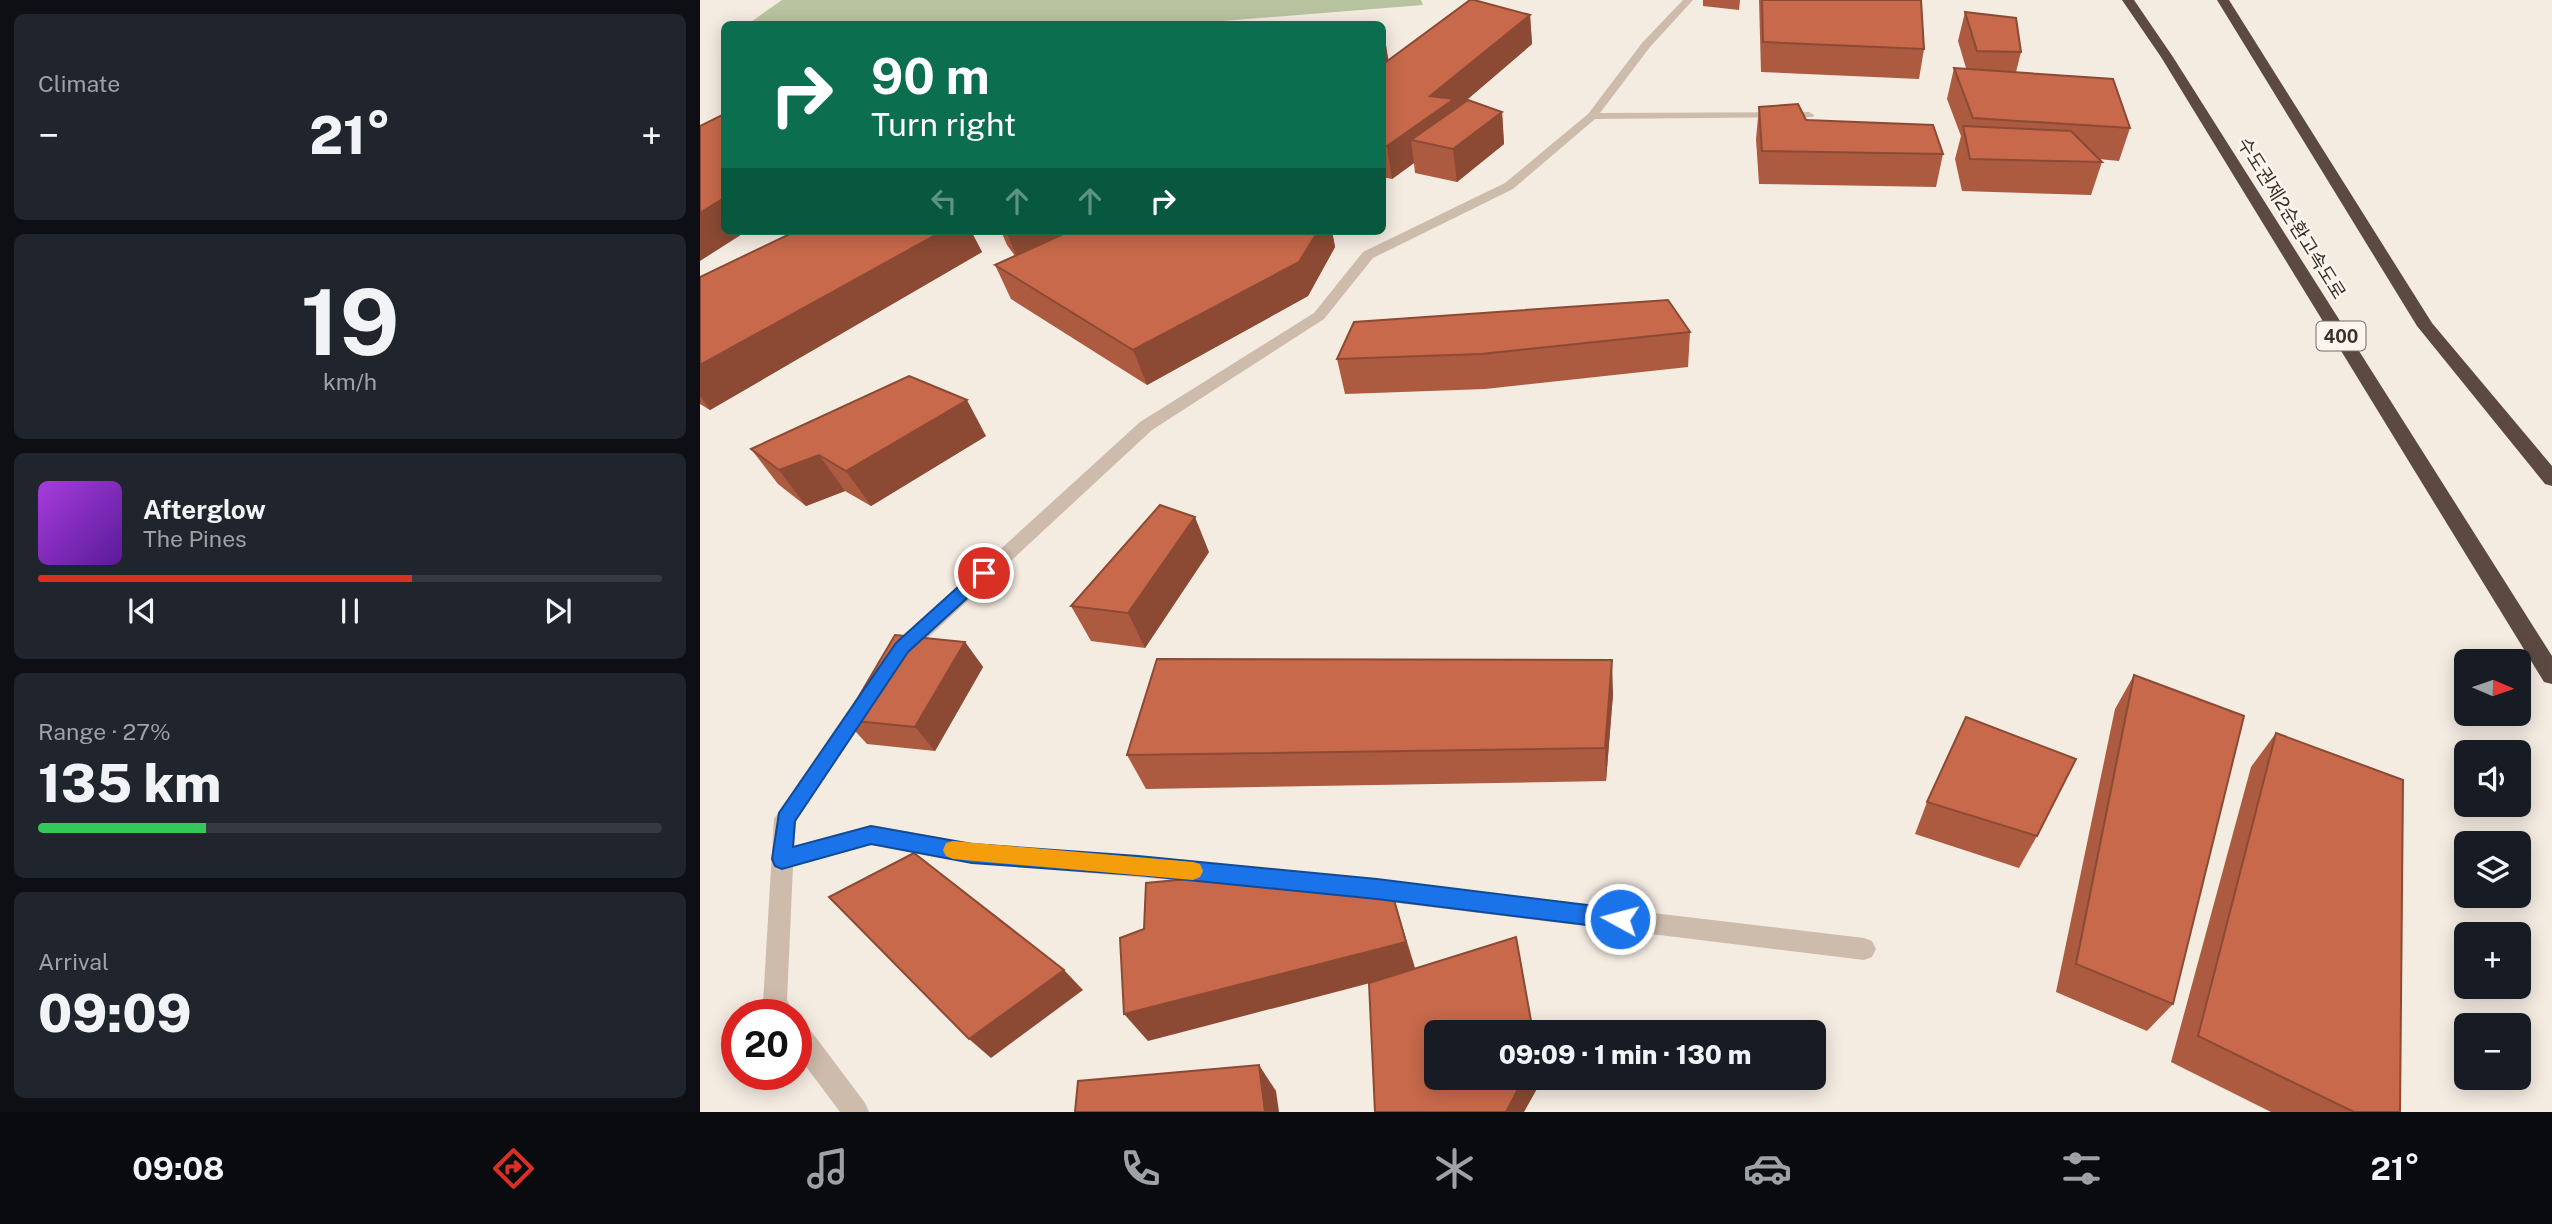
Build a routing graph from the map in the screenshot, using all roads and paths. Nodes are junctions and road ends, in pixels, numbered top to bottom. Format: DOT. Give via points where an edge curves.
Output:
graph roads {
  1 [pos="1688,0"];
  2 [pos="2128,0"];
  3 [pos="2223,0"];
  4 [pos="1809,115"];
  5 [pos="1592,116"];
  6 [pos="2552,479"];
  7 [pos="887,670"];
  8 [pos="2552,675"];
  9 [pos="871,693"];
  10 [pos="782,859"];
  11 [pos="1864,949"];
  12 [pos="775,999"];
  13 [pos="812,1053"];
  14 [pos="856,1112"];
  1 -- 5 [label="lane" via="1646,45"];
  2 -- 8 [label="highway, 수도권제2순환고속도로 / 400"];
  3 -- 6 [label="highway" via="2425,326"];
  4 -- 5 [label="lane"];
  5 -- 7 [label="lane" via="1509,186 1368,256 1319,316 1146,426 902,648"];
  9 -- 10 [label="lane" via="785,819"];
  10 -- 11 [label="lane" via="871,835 972,853 1377,889"];
  10 -- 12 [label="lane"];
  13 -- 14 [label="lane"];
}
